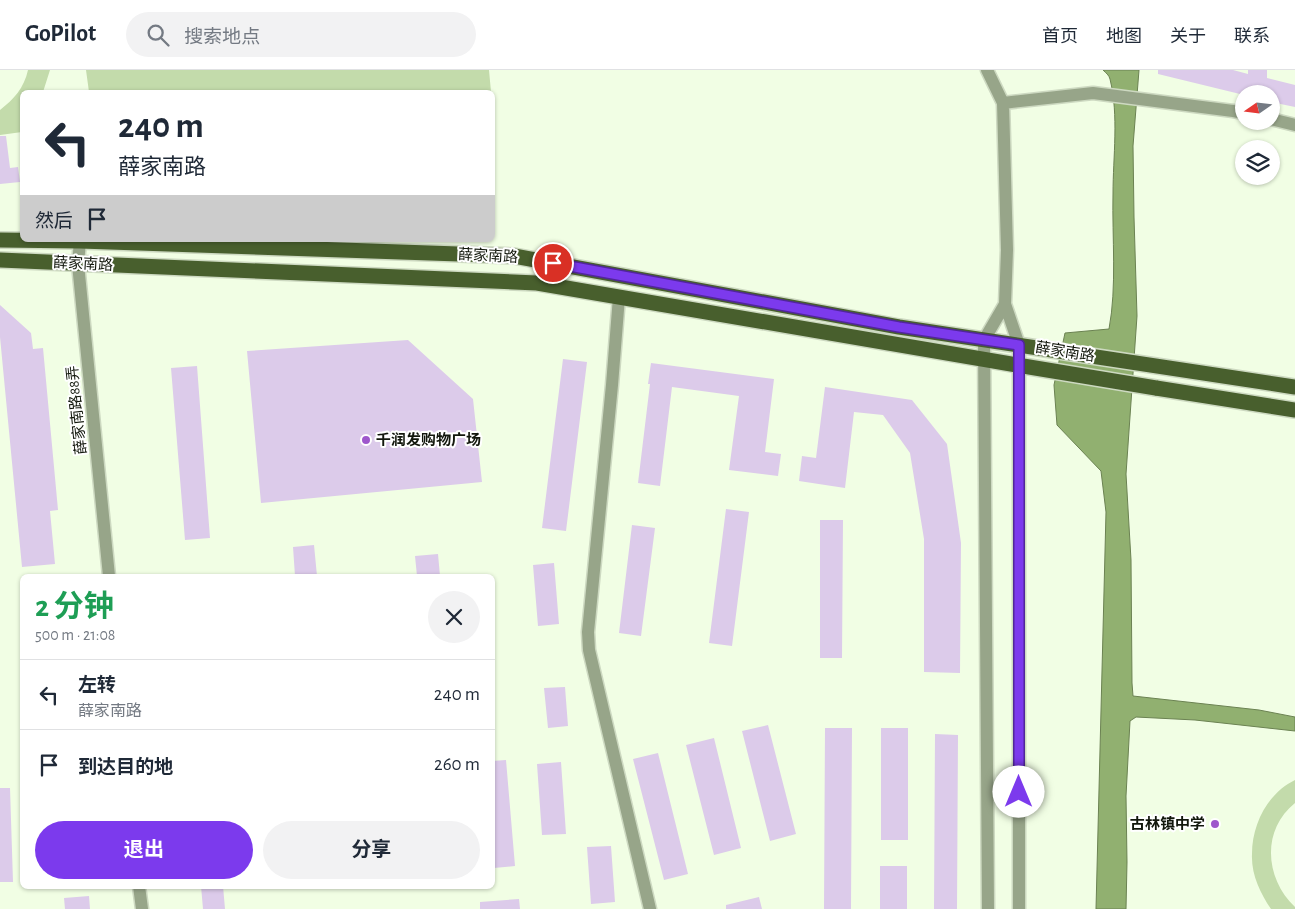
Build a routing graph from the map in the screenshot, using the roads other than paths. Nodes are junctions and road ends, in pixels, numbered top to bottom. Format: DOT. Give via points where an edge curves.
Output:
graph roads {
  1 [pos="987,70"];
  2 [pos="1003,103"];
  3 [pos="1235,111"];
  4 [pos="1280,121"];
  5 [pos="1295,125"];
  6 [pos="0,240"];
  7 [pos="20,240"];
  8 [pos="80,242"];
  9 [pos="109,242"];
  10 [pos="0,260"];
  11 [pos="78,264"];
  12 [pos="619,297"];
  13 [pos="1005,304"];
  14 [pos="984,340"];
  15 [pos="1019,345"];
  16 [pos="984,360"];
  17 [pos="1295,387"];
  18 [pos="1295,410"];
  19 [pos="109,574"];
  20 [pos="139,889"];
  21 [pos="142,909"];
  22 [pos="650,909"];
  23 [pos="988,909"];
  24 [pos="1019,909"];
  1 -- 2 [label="street"];
  2 -- 3 [label="street" via="1093,93"];
  2 -- 13 [label="street" via="1007,250"];
  4 -- 5 [label="street"];
  6 -- 7 [label="main road, 薛家南路"];
  8 -- 11 [label="street, 薛家南路88弄"];
  9 -- 14 [label="main road, 薛家南路" via="514,256"];
  10 -- 11 [label="main road, 薛家南路"];
  11 -- 12 [label="main road, 薛家南路" via="537,283"];
  11 -- 19 [label="street, 薛家南路88弄"];
  12 -- 16 [label="main road, 薛家南路"];
  12 -- 22 [label="street" via="588,632 589,650"];
  13 -- 14 [label="street"];
  13 -- 15 [label="street"];
  14 -- 15 [label="main road, 薛家南路"];
  14 -- 16 [label="street"];
  15 -- 17 [label="main road, 薛家南路"];
  15 -- 24 [label="street"];
  16 -- 18 [label="main road, 薛家南路, bridge"];
  16 -- 23 [label="street"];
  20 -- 21 [label="street"];
}
